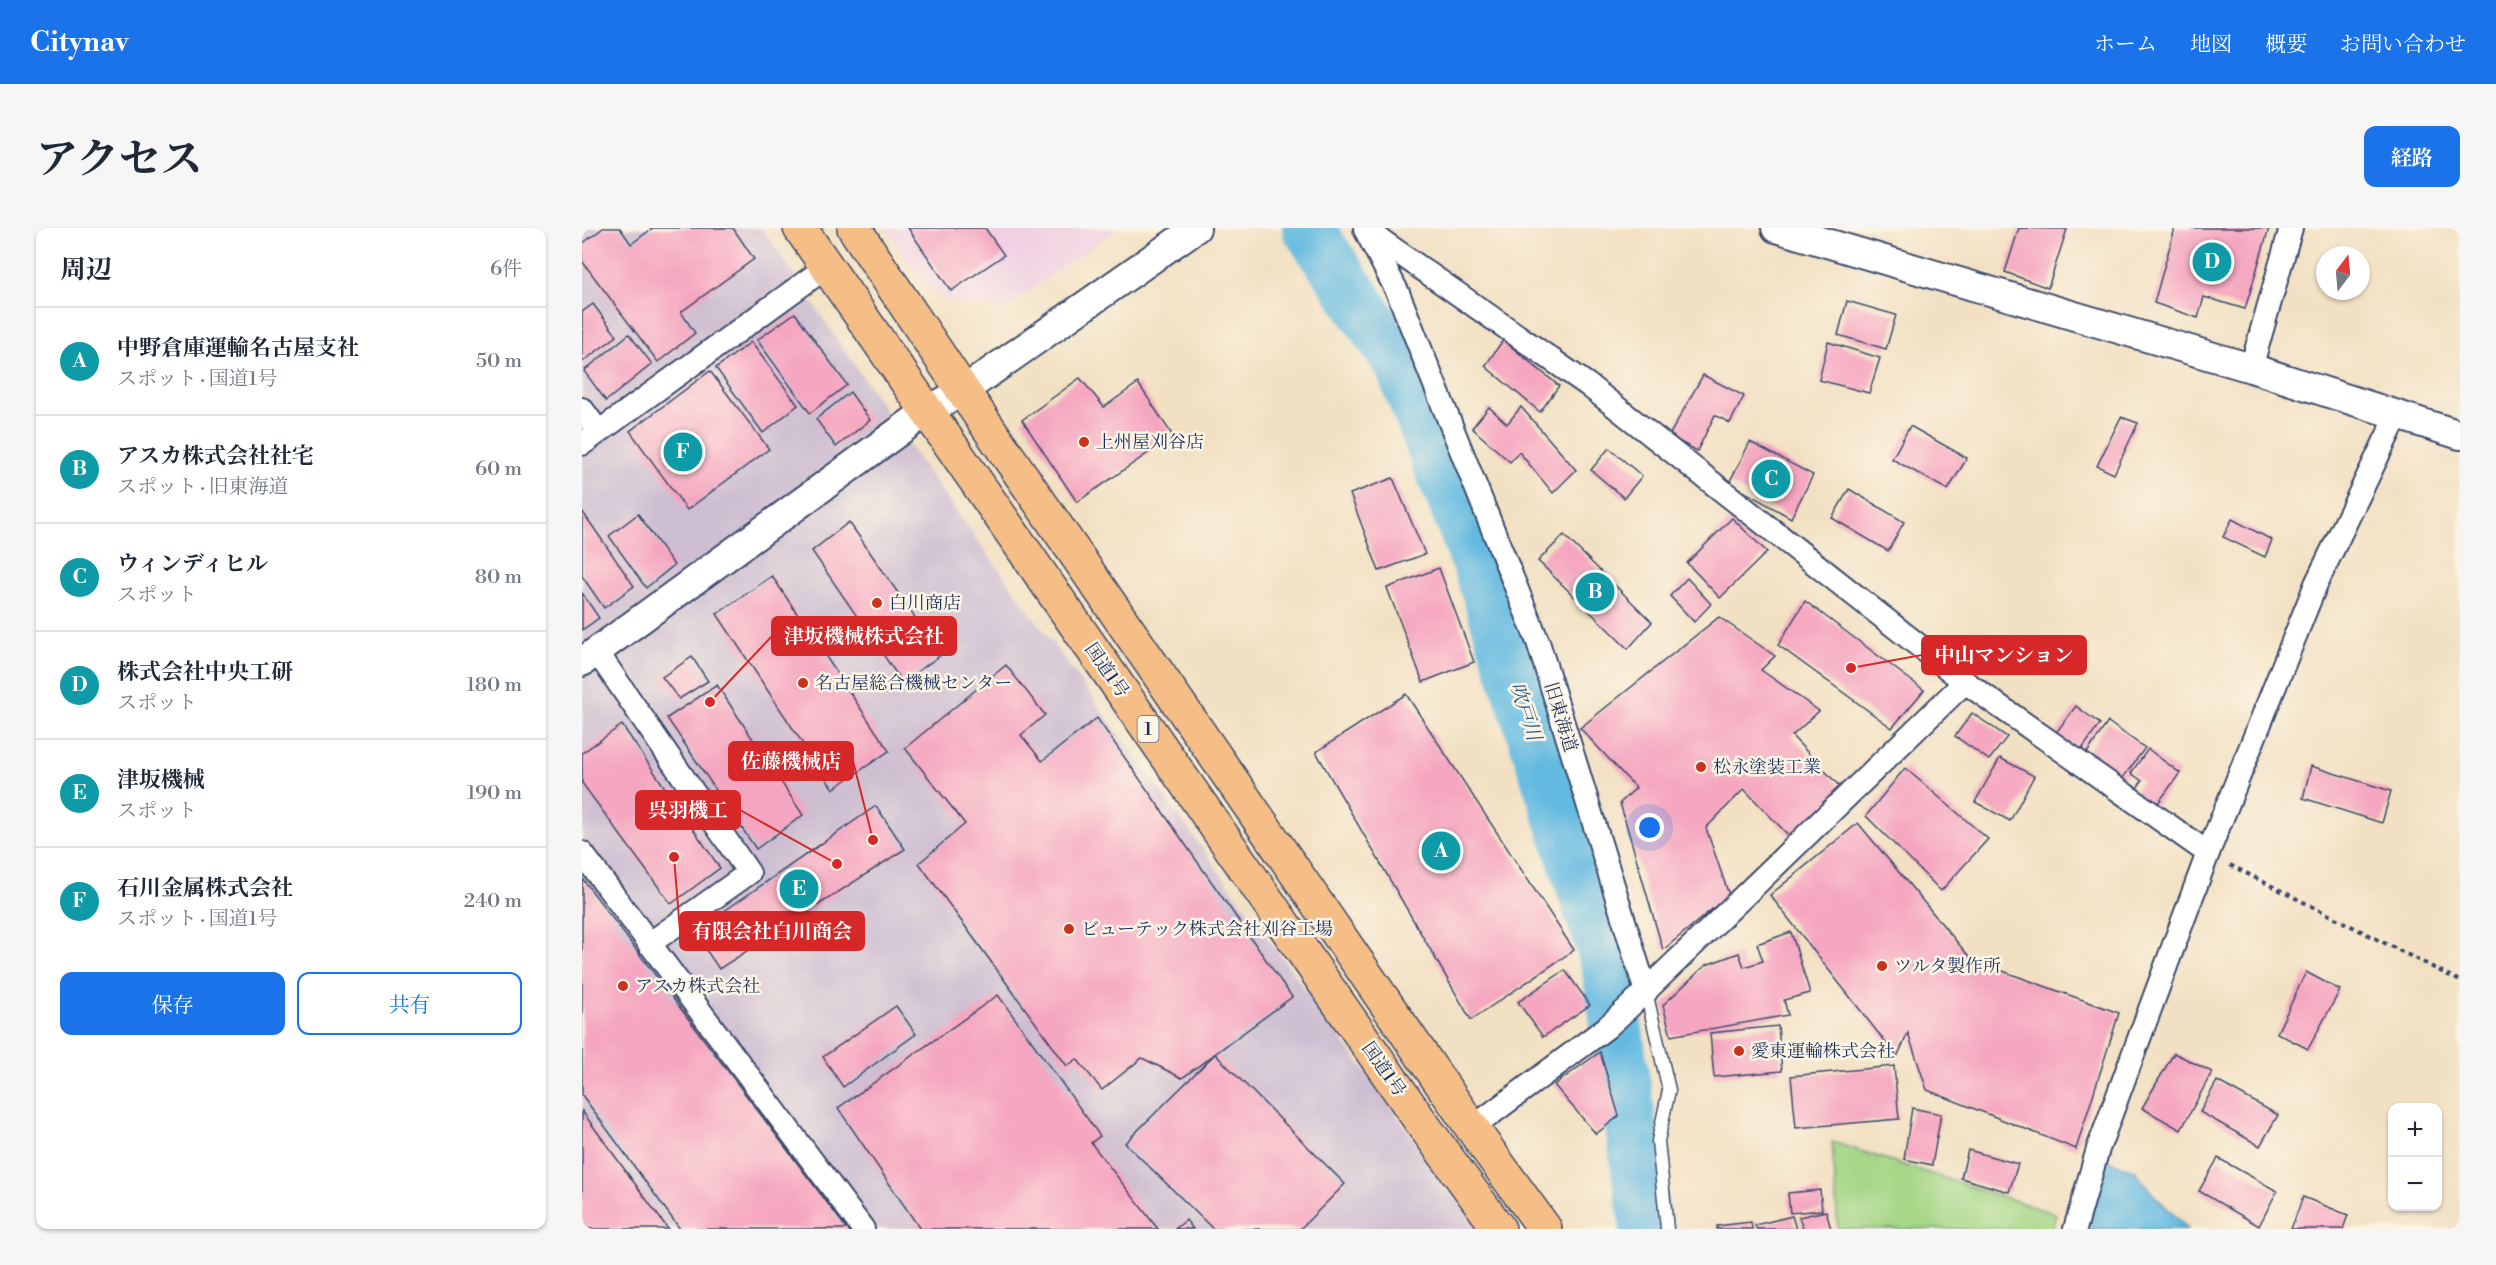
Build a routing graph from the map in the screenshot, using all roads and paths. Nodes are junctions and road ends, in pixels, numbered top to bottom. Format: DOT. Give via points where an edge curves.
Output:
graph roads {
  1 [pos="800,228"];
  2 [pos="854,228"];
  3 [pos="1196,228"];
  4 [pos="1776,228"];
  5 [pos="2292,228"];
  6 [pos="1364,229"];
  7 [pos="825,268"];
  8 [pos="2251,368"];
  9 [pos="963,391"];
  10 [pos="582,409"];
  11 [pos="927,411"];
  12 [pos="2397,416"];
  13 [pos="2460,435"];
  14 [pos="590,438"];
  15 [pos="590,657"];
  16 [pos="1965,682"];
  17 [pos="582,853"];
  18 [pos="2208,853"];
  19 [pos="649,944"];
  20 [pos="2460,981"];
  21 [pos="1646,992"];
  22 [pos="1472,1128"];
  23 [pos="862,1229"];
  24 [pos="1499,1229"];
  25 [pos="1545,1229"];
  26 [pos="1667,1229"];
  27 [pos="2075,1229"];
  1 -- 7 [label="highway, 国道1号 / 1"];
  2 -- 9 [label="highway, 1"];
  3 -- 9 [label="street"];
  4 -- 8 [label="street"];
  5 -- 8 [label="street"];
  6 -- 16 [label="street" via="1588,385"];
  6 -- 21 [label="street, 旧東海道" via="1398,293 1538,642"];
  7 -- 11 [label="highway, 国道1号 / 1"];
  7 -- 14 [label="street"];
  8 -- 12 [label="street"];
  9 -- 11 [label="street"];
  9 -- 22 [label="highway, 1"];
  10 -- 14 [label="street"];
  11 -- 15 [label="street"];
  11 -- 24 [label="highway, 国道1号 / 1"];
  12 -- 13 [label="street"];
  12 -- 18 [label="street" via="2316,584"];
  15 -- 19 [label="street" via="749,873"];
  16 -- 18 [label="street"];
  16 -- 21 [label="street"];
  17 -- 19 [label="street"];
  18 -- 20 [label="path"];
  18 -- 27 [label="street" via="2098,1149"];
  19 -- 23 [label="street"];
  21 -- 22 [label="street" via="1606,1028"];
  21 -- 26 [label="lane, 旧東海道" via="1669,1090 1658,1141"];
  22 -- 25 [label="highway, 1"];
}
